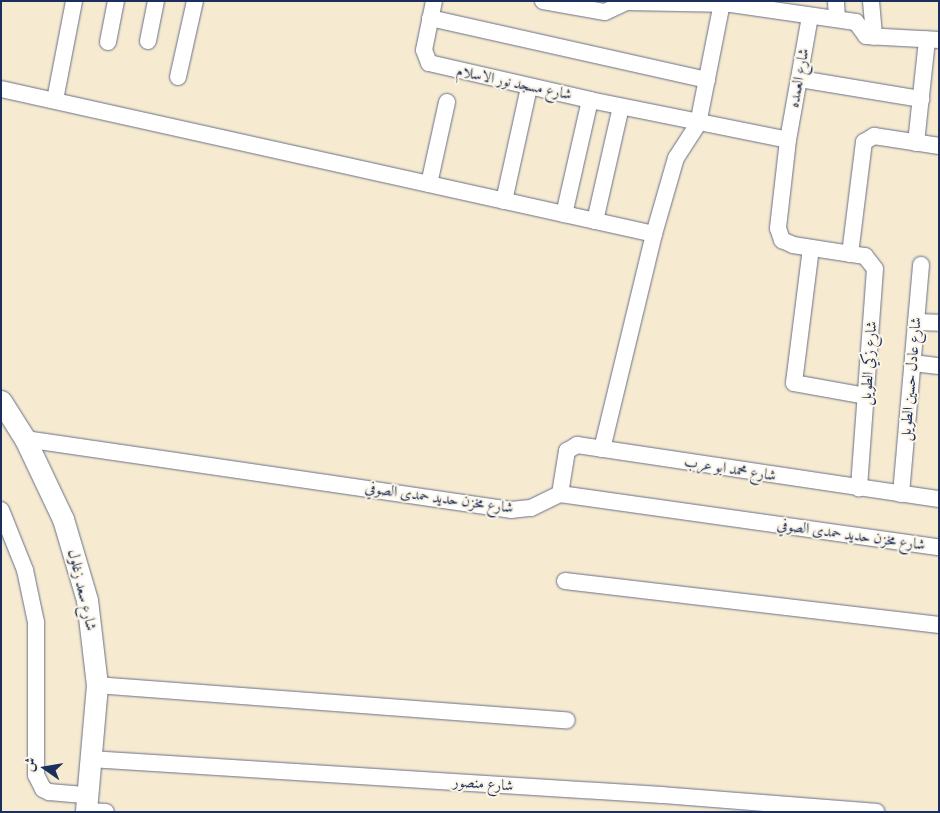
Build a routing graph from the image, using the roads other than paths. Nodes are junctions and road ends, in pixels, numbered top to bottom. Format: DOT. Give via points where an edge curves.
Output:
graph roads {
  1 [pos="74,1"];
  2 [pos="116,1"];
  3 [pos="156,1"];
  4 [pos="195,1"];
  5 [pos="434,1"];
  6 [pos="543,1"];
  7 [pos="836,1"];
  8 [pos="871,1"];
  9 [pos="722,3"];
  10 [pos="606,7"];
  11 [pos="810,16"];
  12 [pos="430,18"];
  13 [pos="837,19"];
  14 [pos="874,37"];
  15 [pos="933,40"];
  16 [pos="148,41"];
  17 [pos="108,42"];
  18 [pos="178,77"];
  19 [pos="800,79"];
  20 [pos="707,80"];
  21 [pos="529,87"];
  22 [pos="1,89"];
  23 [pos="921,99"];
  24 [pos="54,100"];
  25 [pos="590,100"];
  26 [pos="447,102"];
  27 [pos="621,106"];
  28 [pos="698,124"];
  29 [pos="788,140"];
  30 [pos="916,143"];
  31 [pos="939,146"];
  32 [pos="429,184"];
  33 [pos="504,201"];
  34 [pos="564,214"];
  35 [pos="595,221"];
  36 [pos="654,234"];
  37 [pos="811,248"];
  38 [pos="850,254"];
  39 [pos="921,265"];
  40 [pos="916,322"];
  41 [pos="939,323"];
  42 [pos="912,363"];
  43 [pos="939,366"];
  44 [pos="866,396"];
  45 [pos="1,401"];
  46 [pos="26,439"];
  47 [pos="602,449"];
  48 [pos="859,488"];
  49 [pos="560,494"];
  50 [pos="902,494"];
  51 [pos="939,499"];
  52 [pos="1,510"];
  53 [pos="939,547"];
  54 [pos="565,581"];
  55 [pos="939,625"];
  56 [pos="97,685"];
  57 [pos="567,720"];
  58 [pos="90,759"];
  59 [pos="91,807"];
  60 [pos="876,812"];
  1 -- 24 [label="street"];
  2 -- 17 [label="street"];
  3 -- 16 [label="street"];
  4 -- 18 [label="street"];
  5 -- 12 [label="street, شارع مسجد نور الاسلام"];
  6 -- 10 [label="street"];
  7 -- 13 [label="street"];
  8 -- 14 [label="street"];
  9 -- 10 [label="street" via="626,2"];
  9 -- 11 [label="street"];
  9 -- 20 [label="street"];
  11 -- 13 [label="street"];
  11 -- 19 [label="street, شارع العمده"];
  12 -- 20 [label="street"];
  12 -- 21 [label="street, شارع مسجد نور الاسلام" via="424,54 429,63"];
  13 -- 14 [label="street" via="856,22 863,36"];
  14 -- 15 [label="street"];
  15 -- 23 [label="street"];
  19 -- 23 [label="street"];
  19 -- 29 [label="street, شارع العمده"];
  20 -- 28 [label="street"];
  21 -- 25 [label="street, شارع مسجد نور الاسلام"];
  21 -- 33 [label="street"];
  22 -- 24 [label="street"];
  23 -- 30 [label="street"];
  24 -- 32 [label="street"];
  25 -- 27 [label="street"];
  25 -- 34 [label="street, شارع مسجد نور الاسلام"];
  26 -- 32 [label="street"];
  27 -- 28 [label="street"];
  27 -- 35 [label="street"];
  28 -- 29 [label="street"];
  28 -- 36 [label="street" via="676,158"];
  29 -- 37 [label="street, شارع العمده" via="778,235 787,244"];
  30 -- 31 [label="street"];
  30 -- 38 [label="street" via="874,136 864,142"];
  32 -- 33 [label="street"];
  33 -- 34 [label="street"];
  34 -- 35 [label="street"];
  35 -- 36 [label="street"];
  36 -- 47 [label="street"];
  37 -- 38 [label="street, شارع زكي الطويل"];
  37 -- 44 [label="street" via="793,379 796,385"];
  38 -- 44 [label="street, شارع زكي الطويل" via="865,256 875,269"];
  39 -- 40 [label="street, شارع عادل حسين الطويل"];
  40 -- 41 [label="street"];
  40 -- 42 [label="street, شارع عادل حسين الطويل"];
  42 -- 43 [label="street"];
  42 -- 50 [label="street, شارع عادل حسين الطويل"];
  44 -- 48 [label="street, شارع زكي الطويل"];
  45 -- 46 [label="street, شارع سعد زغلول"];
  46 -- 49 [label="street, شارع مخزن حديد حمدى الصوفي" via="511,510 531,508"];
  46 -- 56 [label="street, شارع سعد زغلول" via="63,519 76,559 92,634"];
  47 -- 48 [label="street, شارع محمد ابو عرب"];
  47 -- 49 [label="street, شارع محمد ابو عرب" via="576,445 569,449"];
  48 -- 50 [label="street, شارع محمد ابو عرب"];
  49 -- 53 [label="street, شارع مخزن حديد حمدى الصوفي"];
  50 -- 51 [label="street, شارع محمد ابو عرب"];
  52 -- 59 [label="street, شارع سعد زغلول" via="26,570 36,622 36,775 43,789"];
  54 -- 55 [label="street"];
  56 -- 57 [label="street"];
  56 -- 58 [label="street, شارع سعد زغلول"];
  58 -- 59 [label="street, شارع سعد زغلول"];
  58 -- 60 [label="street, شارع منصور"];
}
